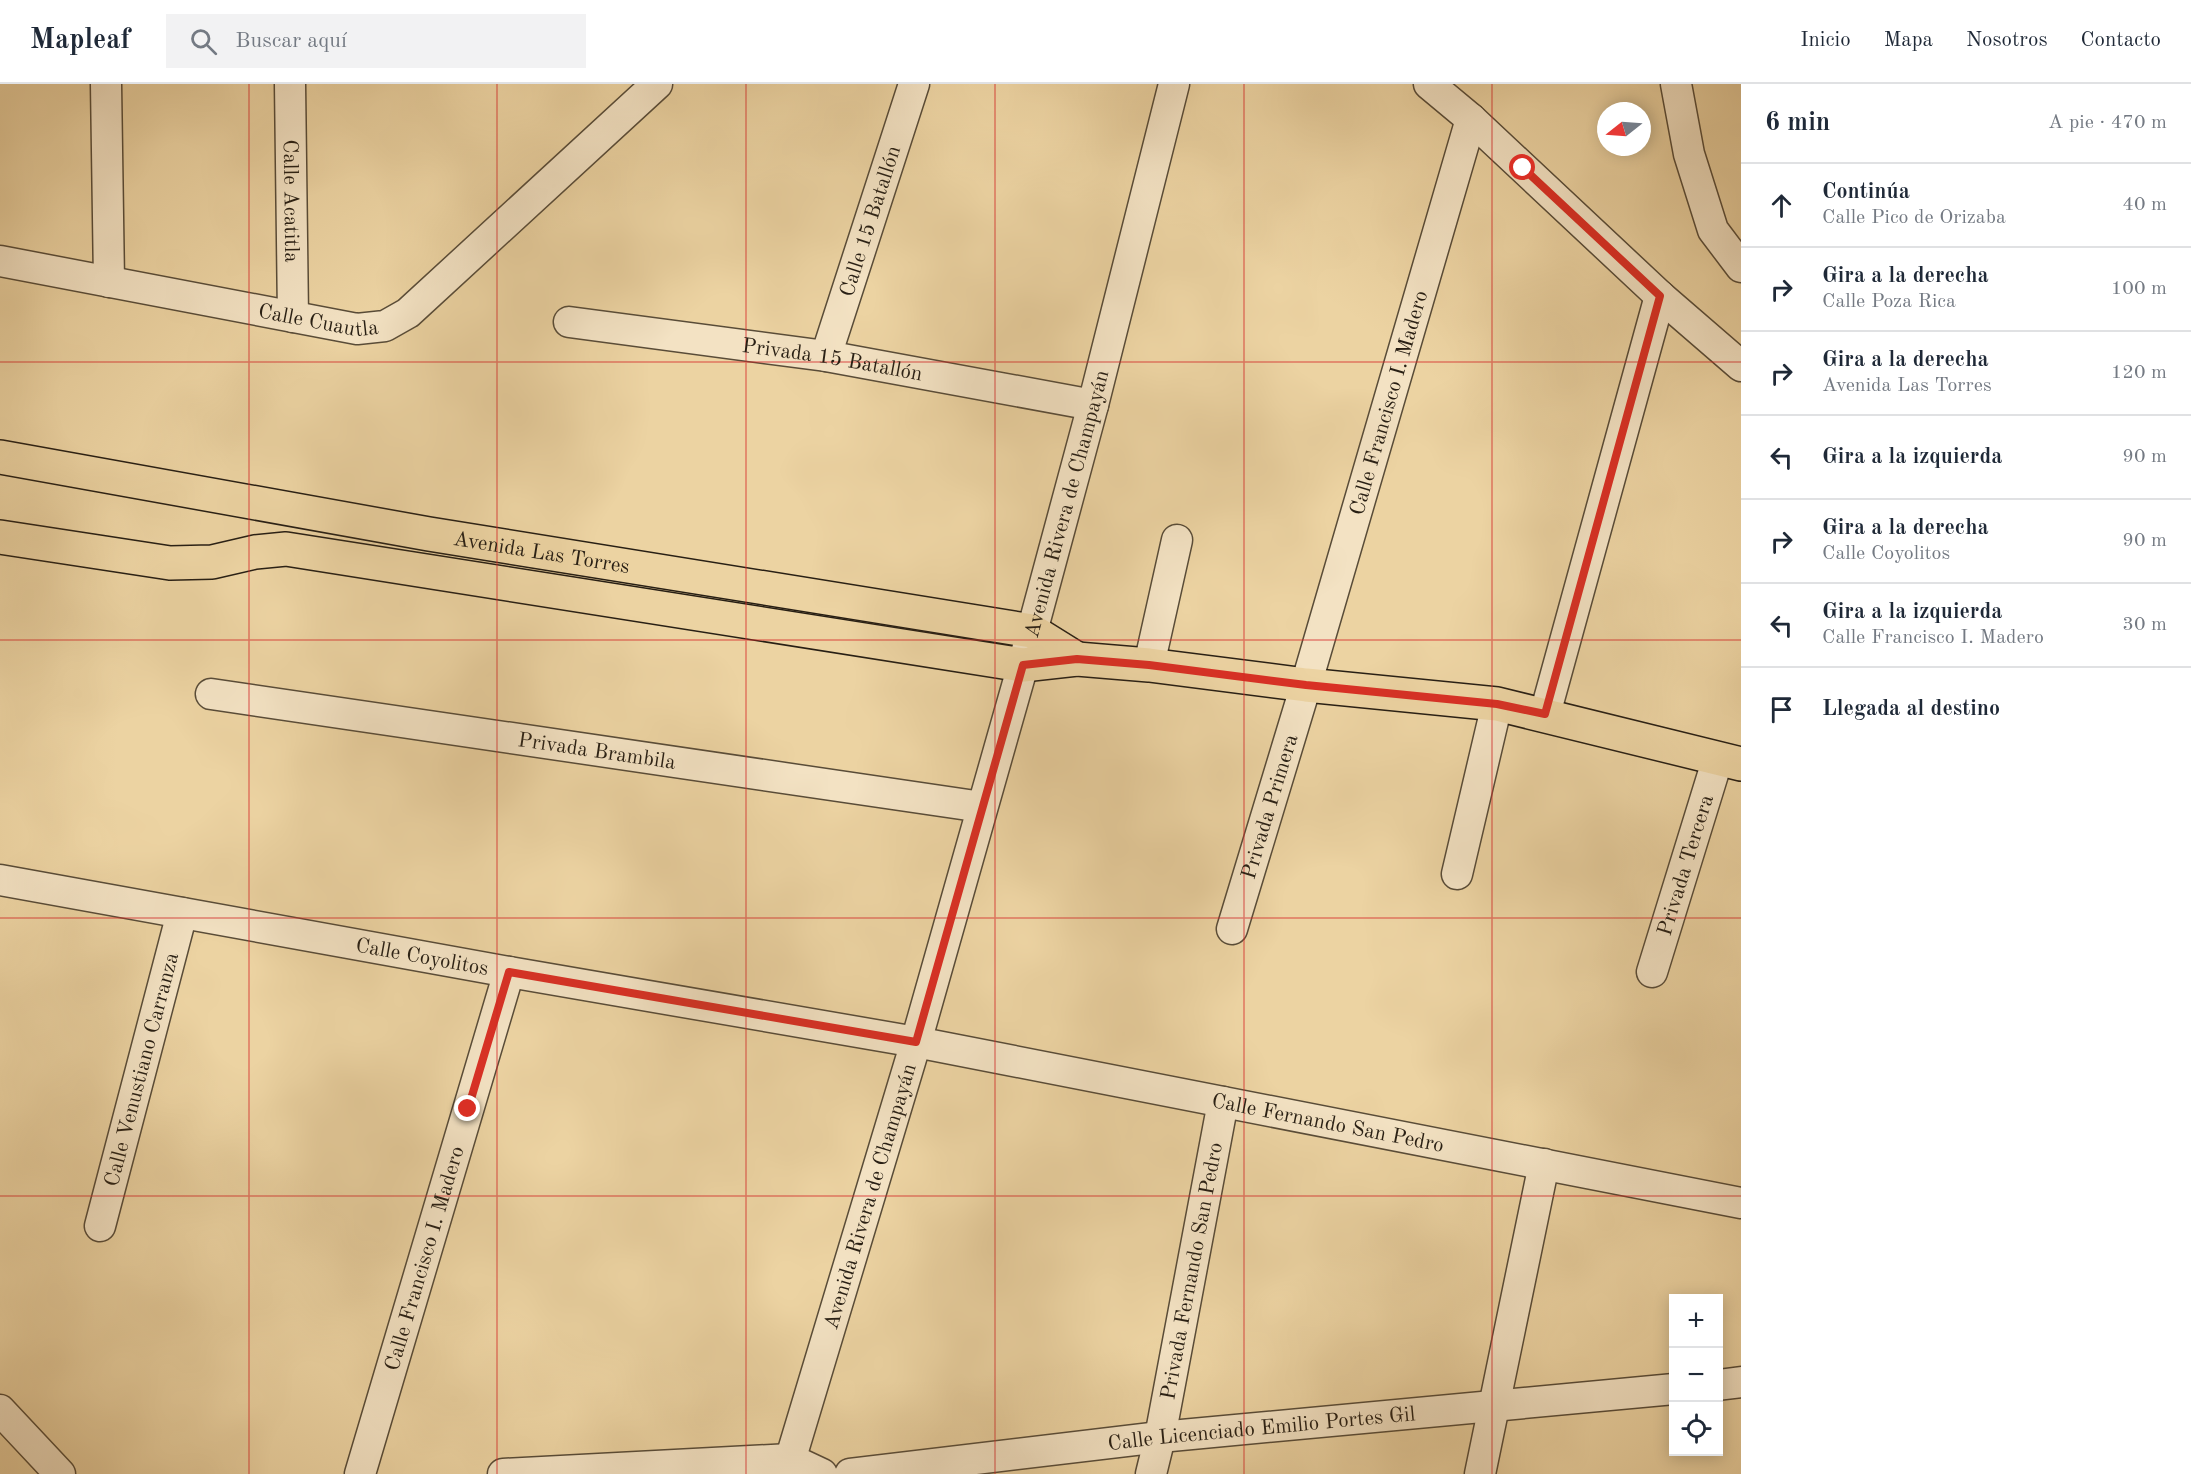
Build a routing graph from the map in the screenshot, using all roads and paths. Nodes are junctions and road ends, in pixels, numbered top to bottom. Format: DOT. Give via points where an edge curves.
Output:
graph roads {
  1 [pos="106,84"];
  2 [pos="290,84"];
  3 [pos="657,84"];
  4 [pos="914,84"];
  5 [pos="1174,84"];
  6 [pos="1429,84"];
  7 [pos="1676,84"];
  8 [pos="1471,119"];
  9 [pos="0,261"];
  10 [pos="1741,267"];
  11 [pos="109,282"];
  12 [pos="1660,296"];
  13 [pos="293,317"];
  14 [pos="569,322"];
  15 [pos="826,356"];
  16 [pos="1741,366"];
  17 [pos="1093,405"];
  18 [pos="0,457"];
  19 [pos="0,537"];
  20 [pos="1177,540"];
  21 [pos="1032,631"];
  22 [pos="1077,659"];
  23 [pos="1023,665"];
  24 [pos="1149,665"];
  25 [pos="1306,685"];
  26 [pos="211,694"];
  27 [pos="1497,704"];
  28 [pos="1545,714"];
  29 [pos="1729,761"];
  30 [pos="982,807"];
  31 [pos="1457,874"];
  32 [pos="0,880"];
  33 [pos="182,913"];
  34 [pos="1232,929"];
  35 [pos="509,972"];
  36 [pos="1652,972"];
  37 [pos="916,1042"];
  38 [pos="1223,1102"];
  39 [pos="1544,1164"];
  40 [pos="1741,1203"];
  41 [pos="100,1226"];
  42 [pos="1741,1382"];
  43 [pos="1723,1384"];
  44 [pos="1669,1389"];
  45 [pos="1495,1406"];
  46 [pos="0,1410"];
  47 [pos="1160,1437"];
  48 [pos="788,1467"];
  49 [pos="60,1474"];
  50 [pos="360,1474"];
  51 [pos="503,1474"];
  52 [pos="822,1474"];
  53 [pos="850,1474"];
  54 [pos="1151,1474"];
  55 [pos="1480,1474"];
  1 -- 11 [label="street"];
  2 -- 13 [label="street, Calle Acatitla"];
  3 -- 13 [label="street, Calle Cuautla" via="408,313 385,326 357,329"];
  4 -- 15 [label="street, Calle 15 Batallón"];
  5 -- 17 [label="street, Avenida Rivera de Champayán"];
  6 -- 8 [label="street"];
  7 -- 10 [label="street" via="1689,154 1713,230"];
  8 -- 12 [label="street"];
  8 -- 25 [label="street, Calle Francisco I. Madero"];
  9 -- 11 [label="street, Calle Cuautla"];
  11 -- 13 [label="street, Calle Cuautla"];
  12 -- 16 [label="street"];
  12 -- 28 [label="street"];
  14 -- 15 [label="street, Privada 15 Batallón"];
  15 -- 17 [label="street, Privada 15 Batallón"];
  17 -- 21 [label="street, Avenida Rivera de Champayán"];
  18 -- 21 [label="main road, Avenida Las Torres" via="429,534"];
  19 -- 23 [label="main road, Avenida Las Torres" via="170,563 212,562 286,549"];
  20 -- 24 [label="street"];
  21 -- 22 [label="main road, Avenida Las Torres"];
  21 -- 23 [label="street, Avenida Rivera de Champayán"];
  22 -- 23 [label="main road, Avenida Las Torres"];
  22 -- 24 [label="main road, Avenida Las Torres"];
  23 -- 30 [label="street, Avenida Rivera de Champayán"];
  24 -- 25 [label="main road, Avenida Las Torres"];
  25 -- 27 [label="main road, Avenida Las Torres"];
  25 -- 34 [label="street, Privada Primera"];
  26 -- 30 [label="street, Privada Brambila"];
  27 -- 28 [label="main road, Avenida Las Torres"];
  27 -- 31 [label="street"];
  28 -- 29 [label="main road, Avenida Las Torres"];
  29 -- 36 [label="street, Privada Tercera"];
  30 -- 37 [label="street, Avenida Rivera de Champayán"];
  32 -- 33 [label="street, Calle Coyolitos"];
  33 -- 35 [label="street, Calle Coyolitos"];
  33 -- 41 [label="street, Calle Venustiano Carranza"];
  35 -- 37 [label="street, Calle Coyolitos"];
  35 -- 50 [label="street, Calle Francisco I. Madero"];
  37 -- 38 [label="street, Calle Fernando San Pedro"];
  37 -- 48 [label="street, Avenida Rivera de Champayán"];
  38 -- 39 [label="street, Calle Fernando San Pedro"];
  38 -- 47 [label="street, Privada Fernando San Pedro"];
  39 -- 40 [label="street, Calle Fernando San Pedro"];
  39 -- 45 [label="street"];
  42 -- 43 [label="street"];
  44 -- 45 [label="street, Calle Licenciado Emilio Portes Gil"];
  45 -- 47 [label="street, Calle Licenciado Emilio Portes Gil"];
  45 -- 55 [label="street"];
  46 -- 49 [label="street"];
  47 -- 53 [label="street, Calle Licenciado Emilio Portes Gil"];
  47 -- 54 [label="street, Privada Fernando San Pedro"];
  48 -- 51 [label="street"];
  48 -- 52 [label="street"];
}
